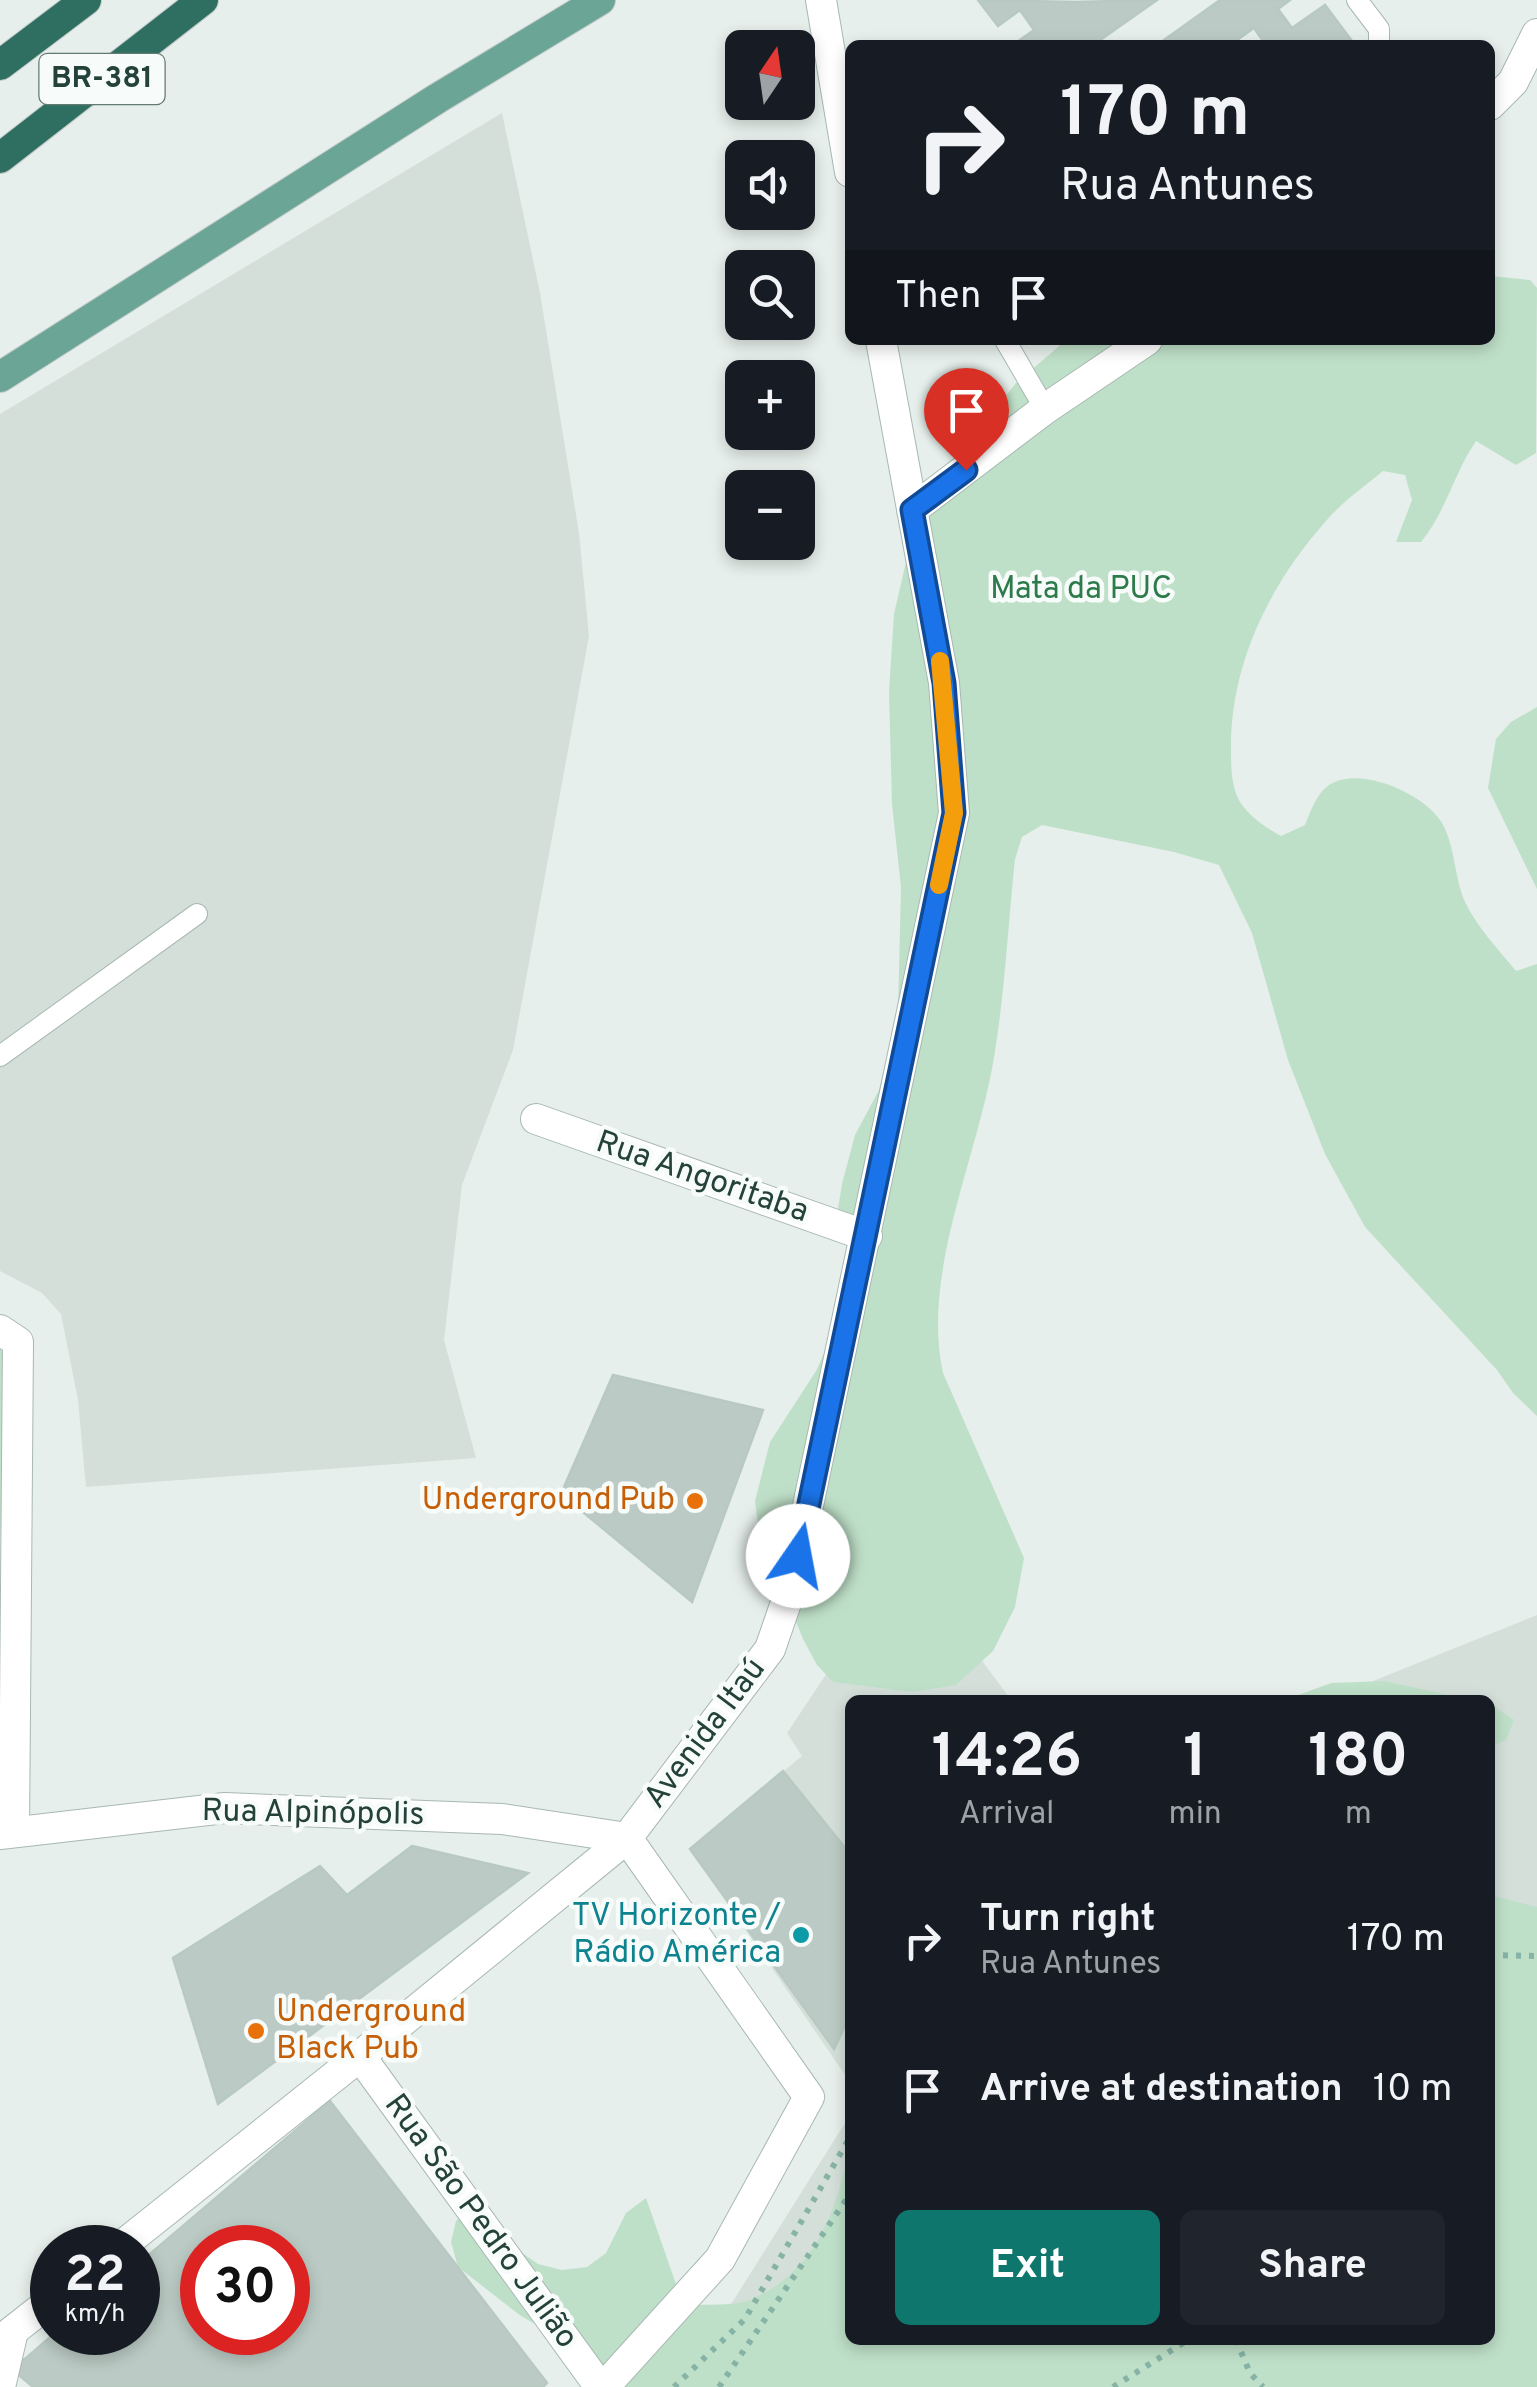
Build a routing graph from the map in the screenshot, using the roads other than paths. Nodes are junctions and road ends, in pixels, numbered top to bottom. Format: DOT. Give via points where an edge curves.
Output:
graph roads {
  1 [pos="86,0"];
  2 [pos="204,0"];
  3 [pos="600,0"];
  4 [pos="1357,0"];
  5 [pos="816,4"];
  6 [pos="1537,34"];
  7 [pos="1379,40"];
  8 [pos="0,64"];
  9 [pos="1495,100"];
  10 [pos="845,147"];
  11 [pos="0,158"];
  12 [pos="882,345"];
  13 [pos="1008,345"];
  14 [pos="1140,345"];
  15 [pos="0,377"];
  16 [pos="1046,409"];
  17 [pos="912,510"];
  18 [pos="197,914"];
  19 [pos="0,1056"];
  20 [pos="536,1119"];
  21 [pos="867,1236"];
  22 [pos="0,1330"];
  23 [pos="7,1833"];
  24 [pos="627,1838"];
  25 [pos="360,2056"];
  26 [pos="148,2225"];
  27 [pos="30,2318"];
  28 [pos="7,2336"];
  29 [pos="0,2387"];
  30 [pos="602,2387"];
  1 -- 8 [label="highway, BR-381"];
  2 -- 11 [label="highway, BR-381"];
  3 -- 15 [label="main road"];
  4 -- 7 [label="lane" via="1379,28"];
  5 -- 10 [label="street"];
  6 -- 9 [label="street"];
  12 -- 17 [label="street, Avenida Itaú"];
  13 -- 16 [label="lane"];
  14 -- 16 [label="street"];
  16 -- 17 [label="street"];
  17 -- 21 [label="street, Avenida Itaú" via="944,683 954,813"];
  18 -- 19 [label="lane"];
  20 -- 21 [label="street, Rua Angoritaba"];
  21 -- 24 [label="street, Avenida Itaú" via="790,1591 770,1649"];
  22 -- 23 [label="street" via="18,1342"];
  23 -- 24 [label="street, Rua Alpinópolis" via="225,1808 502,1819"];
  24 -- 25 [label="street, Avenida Itaú"];
  24 -- 30 [label="street" via="809,2098 720,2258"];
  25 -- 26 [label="street, Avenida Itaú"];
  25 -- 30 [label="street, Rua São Pedro Julião"];
  27 -- 28 [label="street"];
  28 -- 29 [label="street"];
}
